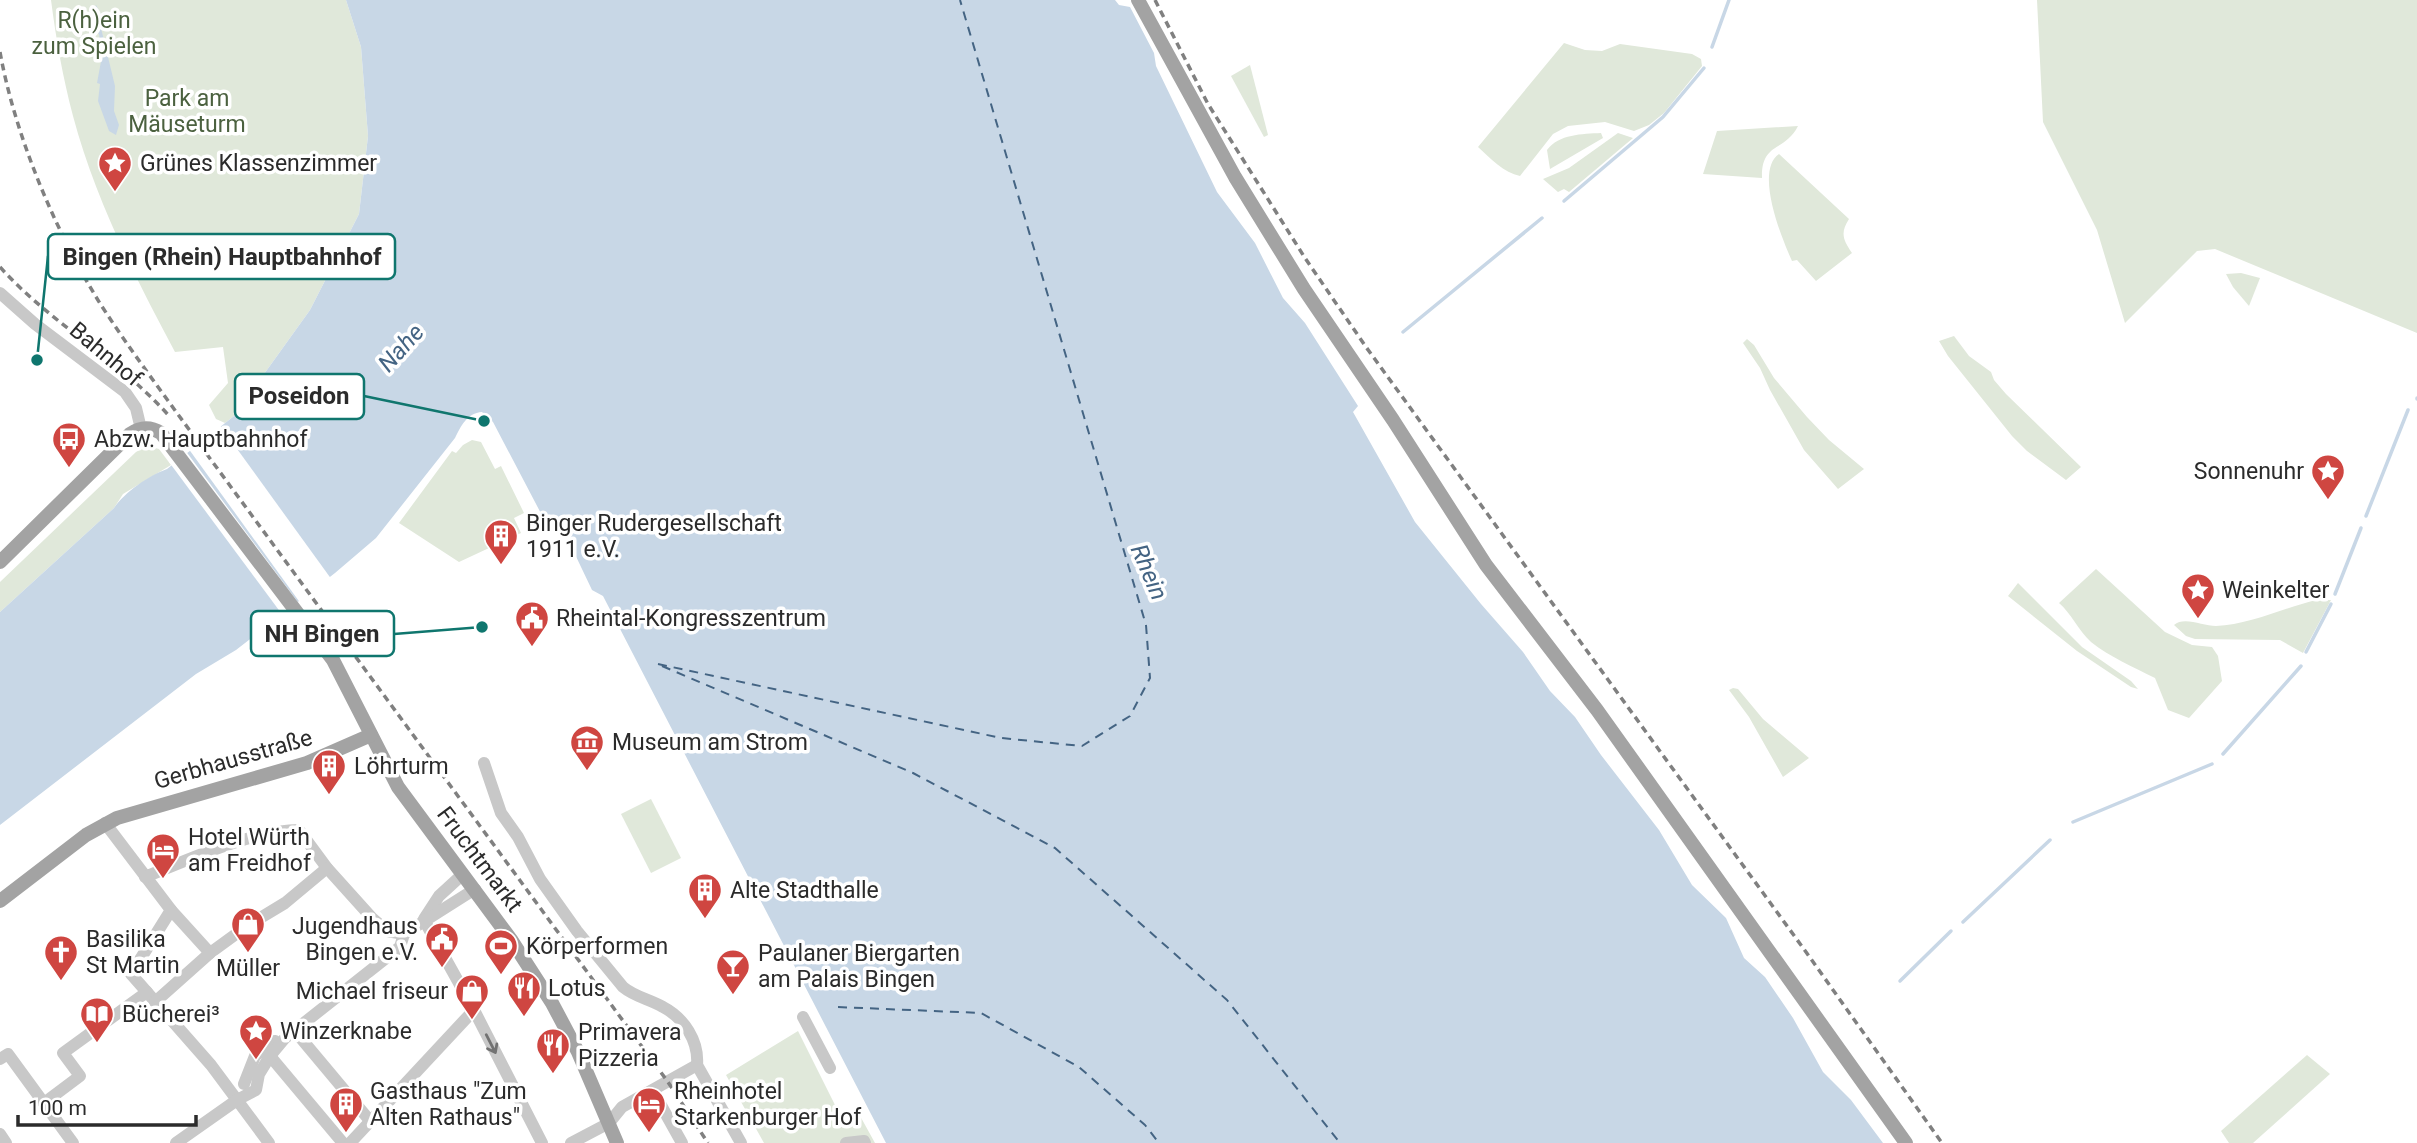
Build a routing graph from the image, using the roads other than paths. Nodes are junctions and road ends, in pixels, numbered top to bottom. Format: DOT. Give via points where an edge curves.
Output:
graph roads {
  1 [pos="1138,0"];
  2 [pos="0,293"];
  3 [pos="141,429"];
  4 [pos="0,562"];
  5 [pos="371,735"];
  6 [pos="484,762"];
  7 [pos="106,823"];
  8 [pos="327,868"];
  9 [pos="463,874"];
  10 [pos="149,875"];
  11 [pos="475,889"];
  12 [pos="0,901"];
  13 [pos="171,910"];
  14 [pos="424,920"];
  15 [pos="404,934"];
  16 [pos="210,953"];
  17 [pos="151,997"];
  18 [pos="474,1010"];
  19 [pos="803,1017"];
  20 [pos="289,1034"];
  21 [pos="270,1056"];
  22 [pos="0,1059"];
  23 [pos="697,1065"];
  24 [pos="830,1068"];
  25 [pos="215,1070"];
  26 [pos="235,1072"];
  27 [pos="244,1084"];
  28 [pos="653,1091"];
  29 [pos="237,1100"];
  30 [pos="44,1103"];
  31 [pos="371,1122"];
  32 [pos="609,1124"];
  33 [pos="0,1134"];
  34 [pos="6,1143"];
  35 [pos="73,1143"];
  36 [pos="176,1143"];
  37 [pos="269,1143"];
  38 [pos="342,1143"];
  39 [pos="350,1143"];
  40 [pos="542,1143"];
  41 [pos="571,1143"];
  42 [pos="617,1143"];
  43 [pos="682,1143"];
  44 [pos="741,1143"];
  45 [pos="846,1143"];
  46 [pos="865,1143"];
  47 [pos="1906,1143"];
  1 -- 47 [label="main road" via="1241,188 1479,556 1597,710"];
  2 -- 3 [label="street, Bahnhof" via="125,392 136,408"];
  3 -- 4 [label="main road" via="130,434"];
  3 -- 5 [label="main road, Fruchtmarkt" via="158,431 174,450 333,660"];
  5 -- 7 [label="main road, Gerbhausstraße" via="307,763"];
  5 -- 9 [label="main road, Fruchtmarkt" via="398,787"];
  6 -- 23 [label="street" via="501,813 558,906 623,987 681,1021 694,1040"];
  7 -- 10 [label="street" via="131,859"];
  7 -- 12 [label="main road, Gerbhausstraße"];
  8 -- 10 [label="street" via="299,830 289,830 211,851"];
  8 -- 15 [label="street" via="387,931"];
  8 -- 16 [label="street" via="285,903"];
  9 -- 11 [label="main road, Fruchtmarkt"];
  9 -- 14 [label="street" via="439,896"];
  10 -- 13 [label="street"];
  11 -- 14 [label="street"];
  11 -- 32 [label="main road, Fruchtmarkt" via="552,1003"];
  13 -- 16 [label="street"];
  13 -- 17 [label="street" via="131,974"];
  14 -- 15 [label="street"];
  14 -- 18 [label="street"];
  15 -- 20 [label="street" via="400,947"];
  16 -- 17 [label="street"];
  17 -- 25 [label="street"];
  17 -- 30 [label="street" via="63,1053 80,1076"];
  18 -- 31 [label="street"];
  18 -- 40 [label="street, one-way"];
  19 -- 24 [label="street"];
  20 -- 21 [label="street"];
  20 -- 27 [label="street" via="255,1056"];
  20 -- 31 [label="street"];
  21 -- 29 [label="street" via="256,1090"];
  21 -- 38 [label="street"];
  22 -- 30 [label="street" via="8,1054"];
  23 -- 28 [label="street"];
  23 -- 44 [label="street"];
  25 -- 27 [label="street"];
  25 -- 29 [label="street"];
  26 -- 27 [label="street"];
  28 -- 32 [label="street" via="620,1108"];
  28 -- 43 [label="street"];
  29 -- 36 [label="street"];
  29 -- 37 [label="street"];
  30 -- 35 [label="street"];
  31 -- 39 [label="street"];
  32 -- 41 [label="street"];
  32 -- 42 [label="main road, Fruchtmarkt"];
  33 -- 34 [label="street"];
  45 -- 46 [label="street"];
}
